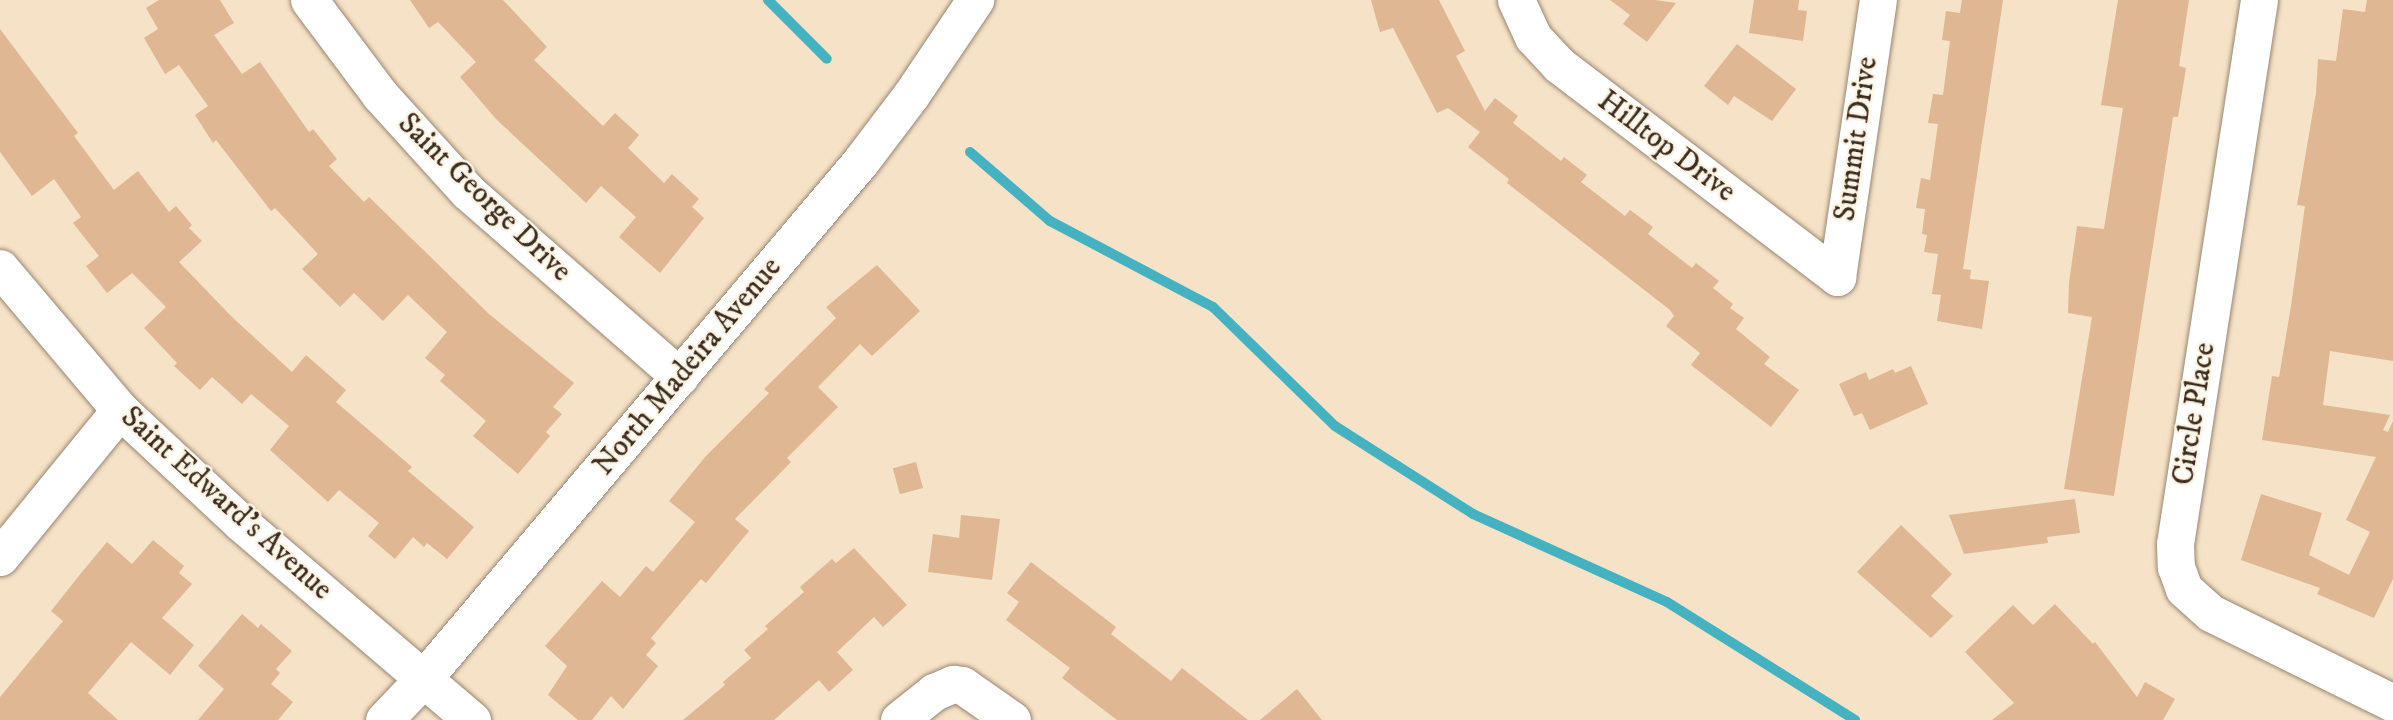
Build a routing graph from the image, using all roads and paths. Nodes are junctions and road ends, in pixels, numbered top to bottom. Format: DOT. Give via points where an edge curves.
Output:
graph roads {
  1 [pos="309,0"];
  2 [pos="975,0"];
  3 [pos="1516,0"];
  4 [pos="1878,0"];
  5 [pos="2259,0"];
  6 [pos="0,268"];
  7 [pos="1837,277"];
  8 [pos="680,377"];
  9 [pos="120,410"];
  10 [pos="0,557"];
  11 [pos="424,678"];
  12 [pos="2393,703"];
  13 [pos="384,720"];
  14 [pos="471,720"];
  15 [pos="899,720"];
  16 [pos="1012,720"];
  1 -- 8 [label="street, Saint George Drive" via="380,95 468,192"];
  2 -- 8 [label="street, North Madeira Avenue" via="878,139"];
  3 -- 7 [label="street, Hilltop Drive" via="1533,37 1559,65"];
  4 -- 7 [label="street, Summit Drive"];
  5 -- 12 [label="street, Circle Place" via="2175,544 2176,568 2183,589 2211,613"];
  6 -- 9 [label="street, Saint Edward's Avenue"];
  8 -- 11 [label="street, North Madeira Avenue"];
  9 -- 10 [label="street"];
  9 -- 11 [label="street, Saint Edward's Avenue" via="241,523"];
  11 -- 13 [label="street, North Madeira Avenue"];
  11 -- 14 [label="street, Saint Edward's Avenue"];
  15 -- 16 [label="street" via="934,692 953,684 962,685"];
}
